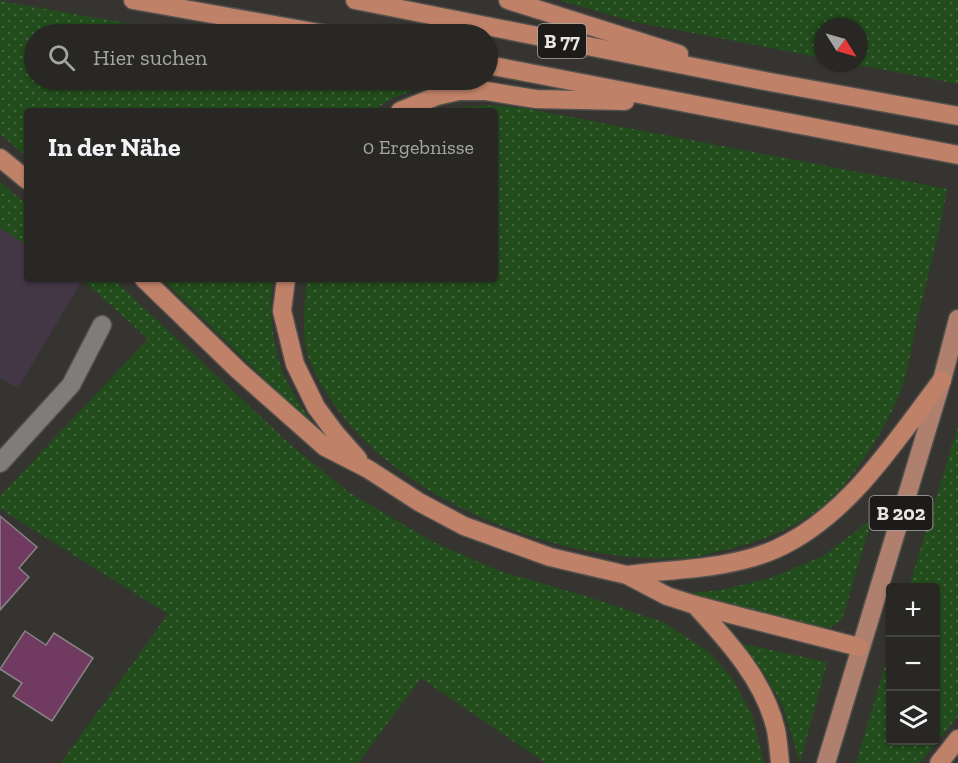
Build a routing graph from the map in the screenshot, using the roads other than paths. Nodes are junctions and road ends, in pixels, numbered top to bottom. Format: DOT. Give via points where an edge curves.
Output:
graph roads {
  1 [pos="133,0"];
  2 [pos="355,0"];
  3 [pos="507,0"];
  4 [pos="269,24"];
  5 [pos="476,24"];
  6 [pos="498,28"];
  7 [pos="498,67"];
  8 [pos="770,82"];
  9 [pos="680,103"];
  10 [pos="407,108"];
  11 [pos="958,116"];
  12 [pos="958,155"];
  13 [pos="0,158"];
  14 [pos="24,178"];
  15 [pos="147,282"];
  16 [pos="286,282"];
  17 [pos="958,319"];
  18 [pos="102,325"];
  19 [pos="942,380"];
  20 [pos="0,463"];
  21 [pos="368,469"];
  22 [pos="627,575"];
  23 [pos="695,605"];
  24 [pos="859,647"];
  25 [pos="958,739"];
  26 [pos="780,763"];
  27 [pos="826,763"];
  28 [pos="939,763"];
  1 -- 4 [label="highway"];
  2 -- 5 [label="highway, B 77"];
  3 -- 8 [label="highway"];
  6 -- 8 [label="highway, B 77"];
  7 -- 9 [label="highway, B 77"];
  8 -- 11 [label="highway, B 77"];
  9 -- 10 [label="highway" via="536,99 459,91"];
  9 -- 12 [label="highway, B 77"];
  13 -- 14 [label="highway"];
  15 -- 21 [label="highway" via="238,370 326,447"];
  16 -- 21 [label="highway" via="282,311 295,364 316,407"];
  17 -- 19 [label="main road, B 202"];
  18 -- 20 [label="street" via="71,385"];
  19 -- 22 [label="highway" via="852,494 817,524 776,549 738,561"];
  19 -- 24 [label="main road, B 202"];
  21 -- 22 [label="highway" via="464,526 550,557"];
  22 -- 23 [label="highway" via="667,596"];
  23 -- 24 [label="highway"];
  23 -- 26 [label="highway" via="747,667 765,699 776,730"];
  24 -- 27 [label="main road, B 202"];
  25 -- 28 [label="highway"];
}
